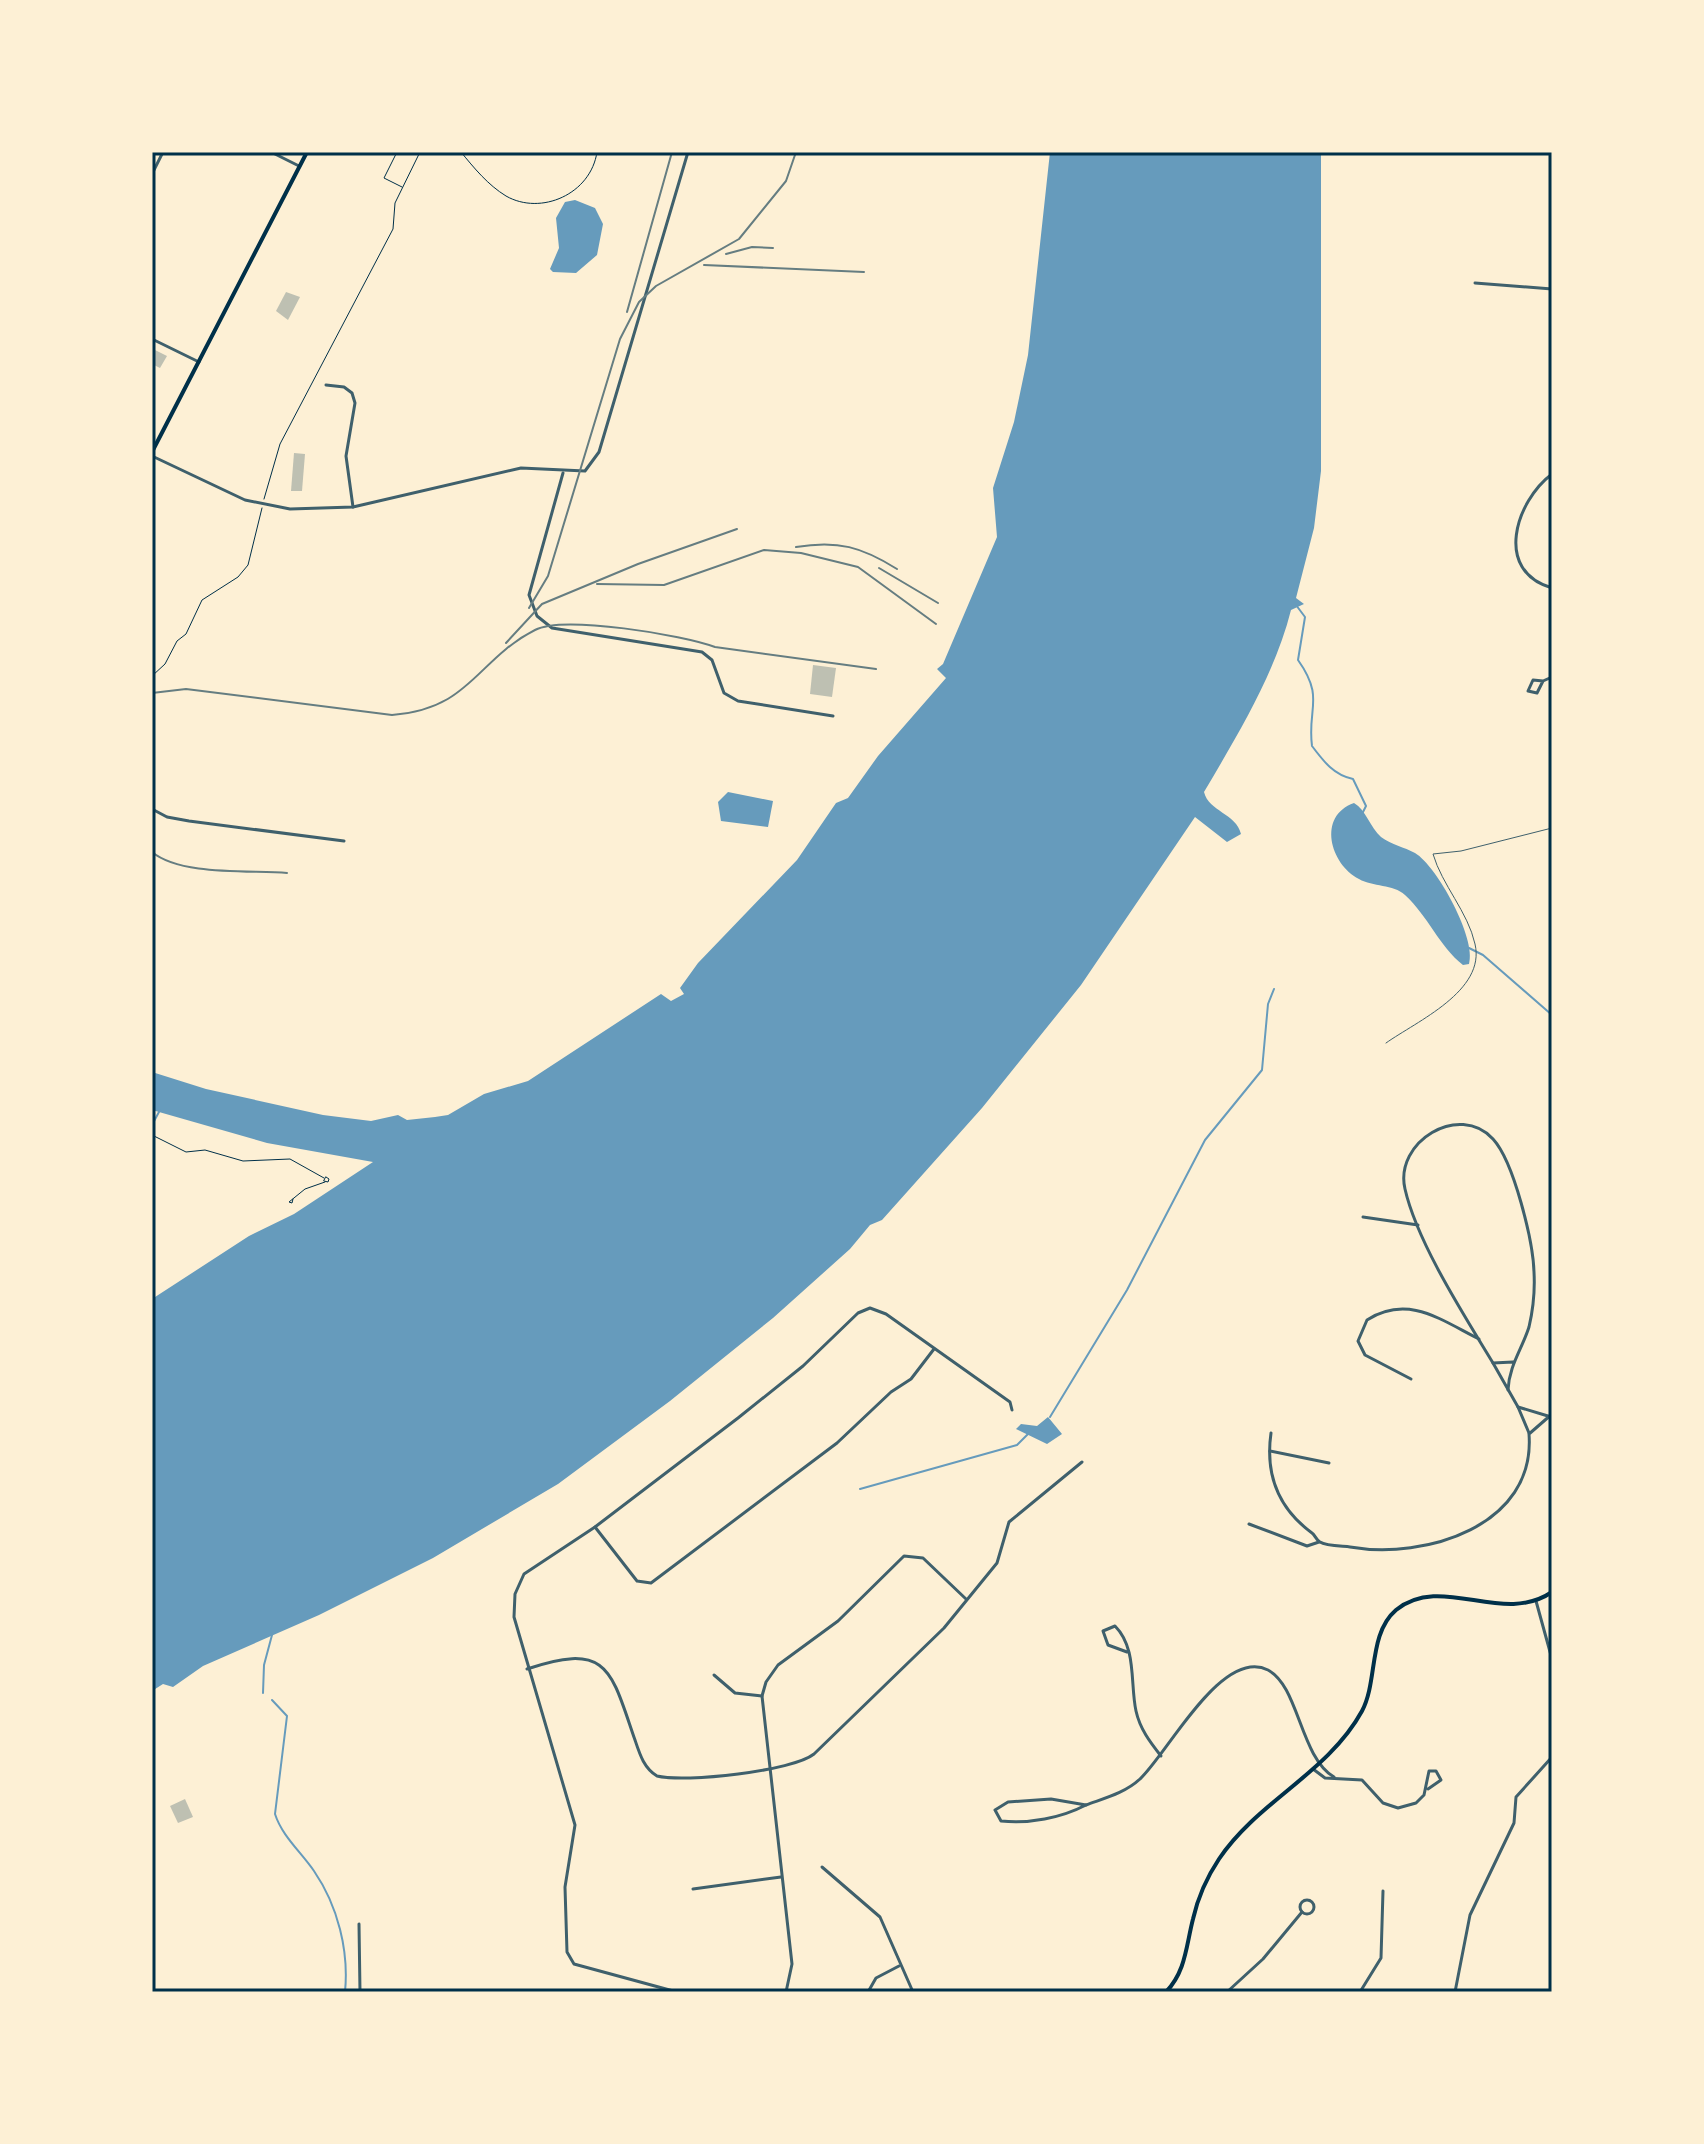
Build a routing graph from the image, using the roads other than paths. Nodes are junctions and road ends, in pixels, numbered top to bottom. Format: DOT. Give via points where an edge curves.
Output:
graph roads {
  1 [pos="163,152"];
  2 [pos="271,152"];
  3 [pos="307,152"];
  4 [pos="688,152"];
  5 [pos="299,166"];
  6 [pos="152,174"];
  7 [pos="1475,283"];
  8 [pos="1552,289"];
  9 [pos="152,339"];
  10 [pos="199,362"];
  11 [pos="326,385"];
  12 [pos="152,454"];
  13 [pos="563,472"];
  14 [pos="1552,474"];
  15 [pos="353,507"];
  16 [pos="1552,588"];
  17 [pos="1552,677"];
  18 [pos="1543,681"];
  19 [pos="833,716"];
  20 [pos="152,809"];
  21 [pos="1552,828"];
  22 [pos="344,841"];
  23 [pos="1386,1043"];
  24 [pos="1363,1217"];
  25 [pos="1418,1225"];
  26 [pos="1479,1339"];
  27 [pos="934,1348"];
  28 [pos="1513,1362"];
  29 [pos="1493,1363"];
  30 [pos="1411,1379"];
  31 [pos="1508,1390"];
  32 [pos="1518,1407"];
  33 [pos="1012,1410"];
  34 [pos="1550,1415"];
  35 [pos="1271,1433"];
  36 [pos="1529,1434"];
  37 [pos="1268,1451"];
  38 [pos="1082,1462"];
  39 [pos="1329,1463"];
  40 [pos="1249,1524"];
  41 [pos="595,1527"];
  42 [pos="1319,1542"];
  43 [pos="1552,1592"];
  44 [pos="967,1600"];
  45 [pos="1536,1601"];
  46 [pos="1127,1652"];
  47 [pos="1552,1659"];
  48 [pos="527,1669"];
  49 [pos="714,1675"];
  50 [pos="762,1696"];
  51 [pos="1161,1756"];
  52 [pos="1552,1757"];
  53 [pos="1320,1763"];
  54 [pos="1313,1769"];
  55 [pos="768,1770"];
  56 [pos="1334,1777"];
  57 [pos="1428,1789"];
  58 [pos="1086,1805"];
  59 [pos="822,1867"];
  60 [pos="781,1877"];
  61 [pos="693,1889"];
  62 [pos="1383,1891"];
  63 [pos="1302,1912"];
  64 [pos="359,1924"];
  65 [pos="899,1966"];
  66 [pos="1169,1990"];
  67 [pos="360,1992"];
  68 [pos="677,1992"];
  69 [pos="786,1992"];
  70 [pos="868,1992"];
  71 [pos="913,1992"];
  72 [pos="1176,1992"];
  73 [pos="1227,1992"];
  74 [pos="1360,1992"];
  75 [pos="1455,1992"];
  1 -- 6 [label="street"];
  2 -- 5 [label="street"];
  3 -- 5 [label="main road"];
  4 -- 13 [label="street" via="599,452 585,471"];
  5 -- 10 [label="main road"];
  7 -- 8 [label="street"];
  9 -- 10 [label="street"];
  10 -- 12 [label="main road"];
  11 -- 15 [label="street" via="344,387 355,403 346,456"];
  12 -- 15 [label="street" via="211,486 263,504 290,509"];
  13 -- 15 [label="street" via="497,472"];
  13 -- 19 [label="street" via="529,595 537,616 552,628 702,652 712,660 724,693 738,701"];
  14 -- 16 [label="street" via="1525,505 1515,535 1523,566 1533,579"];
  17 -- 18 [label="street"];
  20 -- 22 [label="street" via="189,821"];
  21 -- 23 [label="lane" via="1433,854 1476,945 1473,967 1455,998"];
  24 -- 25 [label="street"];
  25 -- 26 [label="street"];
  25 -- 28 [label="street" via="1404,1175 1414,1145 1446,1126 1487,1134 1510,1173 1534,1270 1528,1328"];
  26 -- 29 [label="street"];
  26 -- 30 [label="street" via="1414,1308 1386,1310 1367,1320 1358,1341 1365,1355"];
  27 -- 33 [label="street" via="1010,1402"];
  27 -- 41 [label="street" via="877,1308 858,1313 803,1366"];
  27 -- 41 [label="street" via="911,1379 837,1443 651,1583 637,1581"];
  28 -- 29 [label="street"];
  28 -- 31 [label="street"];
  29 -- 31 [label="street"];
  31 -- 32 [label="street"];
  32 -- 34 [label="street"];
  32 -- 36 [label="street"];
  34 -- 36 [label="street"];
  35 -- 37 [label="street"];
  36 -- 42 [label="street" via="1530,1461 1519,1487 1501,1510 1474,1529 1455,1538 1385,1550"];
  37 -- 39 [label="street"];
  37 -- 42 [label="street" via="1272,1482 1287,1513"];
  38 -- 44 [label="street" via="1009,1522 997,1563"];
  40 -- 42 [label="street" via="1307,1546"];
  41 -- 48 [label="street" via="537,1563 518,1584 514,1617"];
  43 -- 45 [label="main road"];
  44 -- 50 [label="street" via="923,1558 904,1556 838,1621 778,1665"];
  44 -- 55 [label="street" via="814,1754"];
  45 -- 47 [label="street"];
  45 -- 53 [label="main road" via="1489,1605 1430,1595 1397,1609 1383,1627 1362,1710"];
  46 -- 46 [label="street" via="1119,1629 1110,1626 1103,1631 1108,1645"];
  46 -- 51 [label="street" via="1140,1722"];
  48 -- 55 [label="street" via="572,1658 601,1665 615,1682 644,1763 657,1776"];
  48 -- 68 [label="street" via="575,1825 565,1887 567,1952 574,1964"];
  49 -- 50 [label="street" via="735,1693"];
  50 -- 55 [label="street"];
  51 -- 53 [label="street" via="1217,1686 1239,1670 1260,1667 1277,1676"];
  51 -- 58 [label="street" via="1139,1780"];
  52 -- 75 [label="street" via="1516,1797 1514,1823 1470,1915"];
  53 -- 54 [label="main road"];
  53 -- 56 [label="street"];
  54 -- 56 [label="street" via="1325,1778"];
  54 -- 66 [label="main road" via="1245,1828 1215,1866 1197,1904 1186,1958"];
  55 -- 60 [label="street"];
  56 -- 57 [label="street" via="1362,1780 1383,1803 1398,1808 1416,1803"];
  57 -- 57 [label="street" via="1428,1774 1436,1771 1441,1780"];
  58 -- 58 [label="street" via="1012,1822 1001,1821 995,1810 1022,1800"];
  59 -- 65 [label="street" via="880,1917"];
  60 -- 61 [label="street"];
  60 -- 69 [label="street" via="792,1964"];
  62 -- 74 [label="street" via="1381,1958"];
  63 -- 73 [label="street"];
  64 -- 67 [label="street"];
  65 -- 70 [label="street" via="876,1978"];
  65 -- 71 [label="street"];
  66 -- 72 [label="street"];
}
